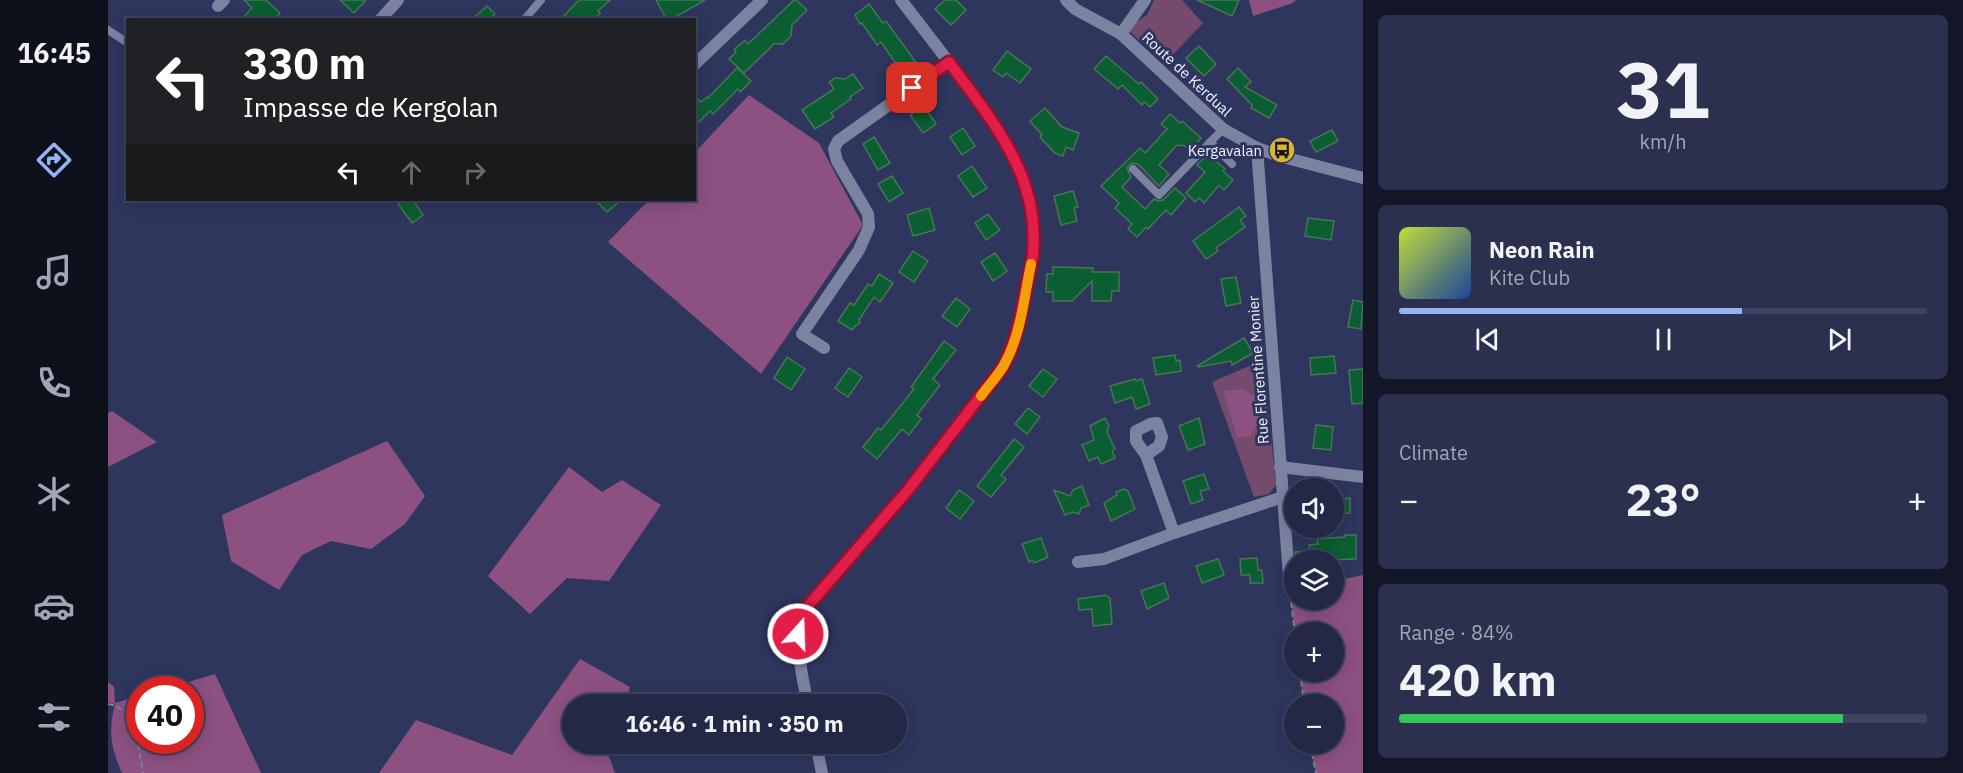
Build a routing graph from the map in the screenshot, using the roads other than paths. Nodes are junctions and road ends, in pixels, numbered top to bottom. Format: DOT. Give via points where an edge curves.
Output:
graph roads {
  1 [pos="398,0"];
  2 [pos="541,0"];
  3 [pos="762,0"];
  4 [pos="901,0"];
  5 [pos="1066,0"];
  6 [pos="1145,0"];
  7 [pos="382,18"];
  8 [pos="526,18"];
  9 [pos="108,30"];
  10 [pos="1121,34"];
  11 [pos="126,42"];
  12 [pos="949,62"];
  13 [pos="696,63"];
  14 [pos="1223,129"];
  15 [pos="1210,142"];
  16 [pos="1257,148"];
  17 [pos="1232,164"];
  18 [pos="1133,169"];
  19 [pos="1363,178"];
  20 [pos="824,348"];
  21 [pos="1146,454"];
  22 [pos="1280,467"];
  23 [pos="1363,477"];
  24 [pos="1283,497"];
  25 [pos="1174,533"];
  26 [pos="1287,550"];
  27 [pos="1078,562"];
  28 [pos="806,694"];
  29 [pos="818,754"];
  30 [pos="822,773"];
  1 -- 7 [label="street"];
  2 -- 8 [label="lane"];
  3 -- 13 [label="street"];
  4 -- 12 [label="street"];
  5 -- 10 [label="street, Route de Kerdual"];
  6 -- 10 [label="street"];
  9 -- 11 [label="lane"];
  10 -- 14 [label="street, Route de Kerdual"];
  12 -- 20 [label="street" via="838,141 834,149 868,214 869,227 859,249 802,334"];
  12 -- 28 [label="street" via="1002,135 1027,190 1033,218 1033,253 1019,325 1003,367 908,490 802,613 799,658"];
  14 -- 15 [label="lane"];
  14 -- 16 [label="street, Route de Kerdual"];
  15 -- 17 [label="lane"];
  15 -- 18 [label="lane" via="1160,195"];
  16 -- 19 [label="street, Route de Kerdual"];
  16 -- 22 [label="street, Rue Florentine Monier"];
  21 -- 25 [label="street"];
  22 -- 23 [label="street"];
  22 -- 24 [label="street, Rue Florentine Monier"];
  24 -- 25 [label="street"];
  24 -- 26 [label="street, Rue Florentine Monier"];
  25 -- 27 [label="street" via="1104,559"];
  29 -- 30 [label="street"];
}
